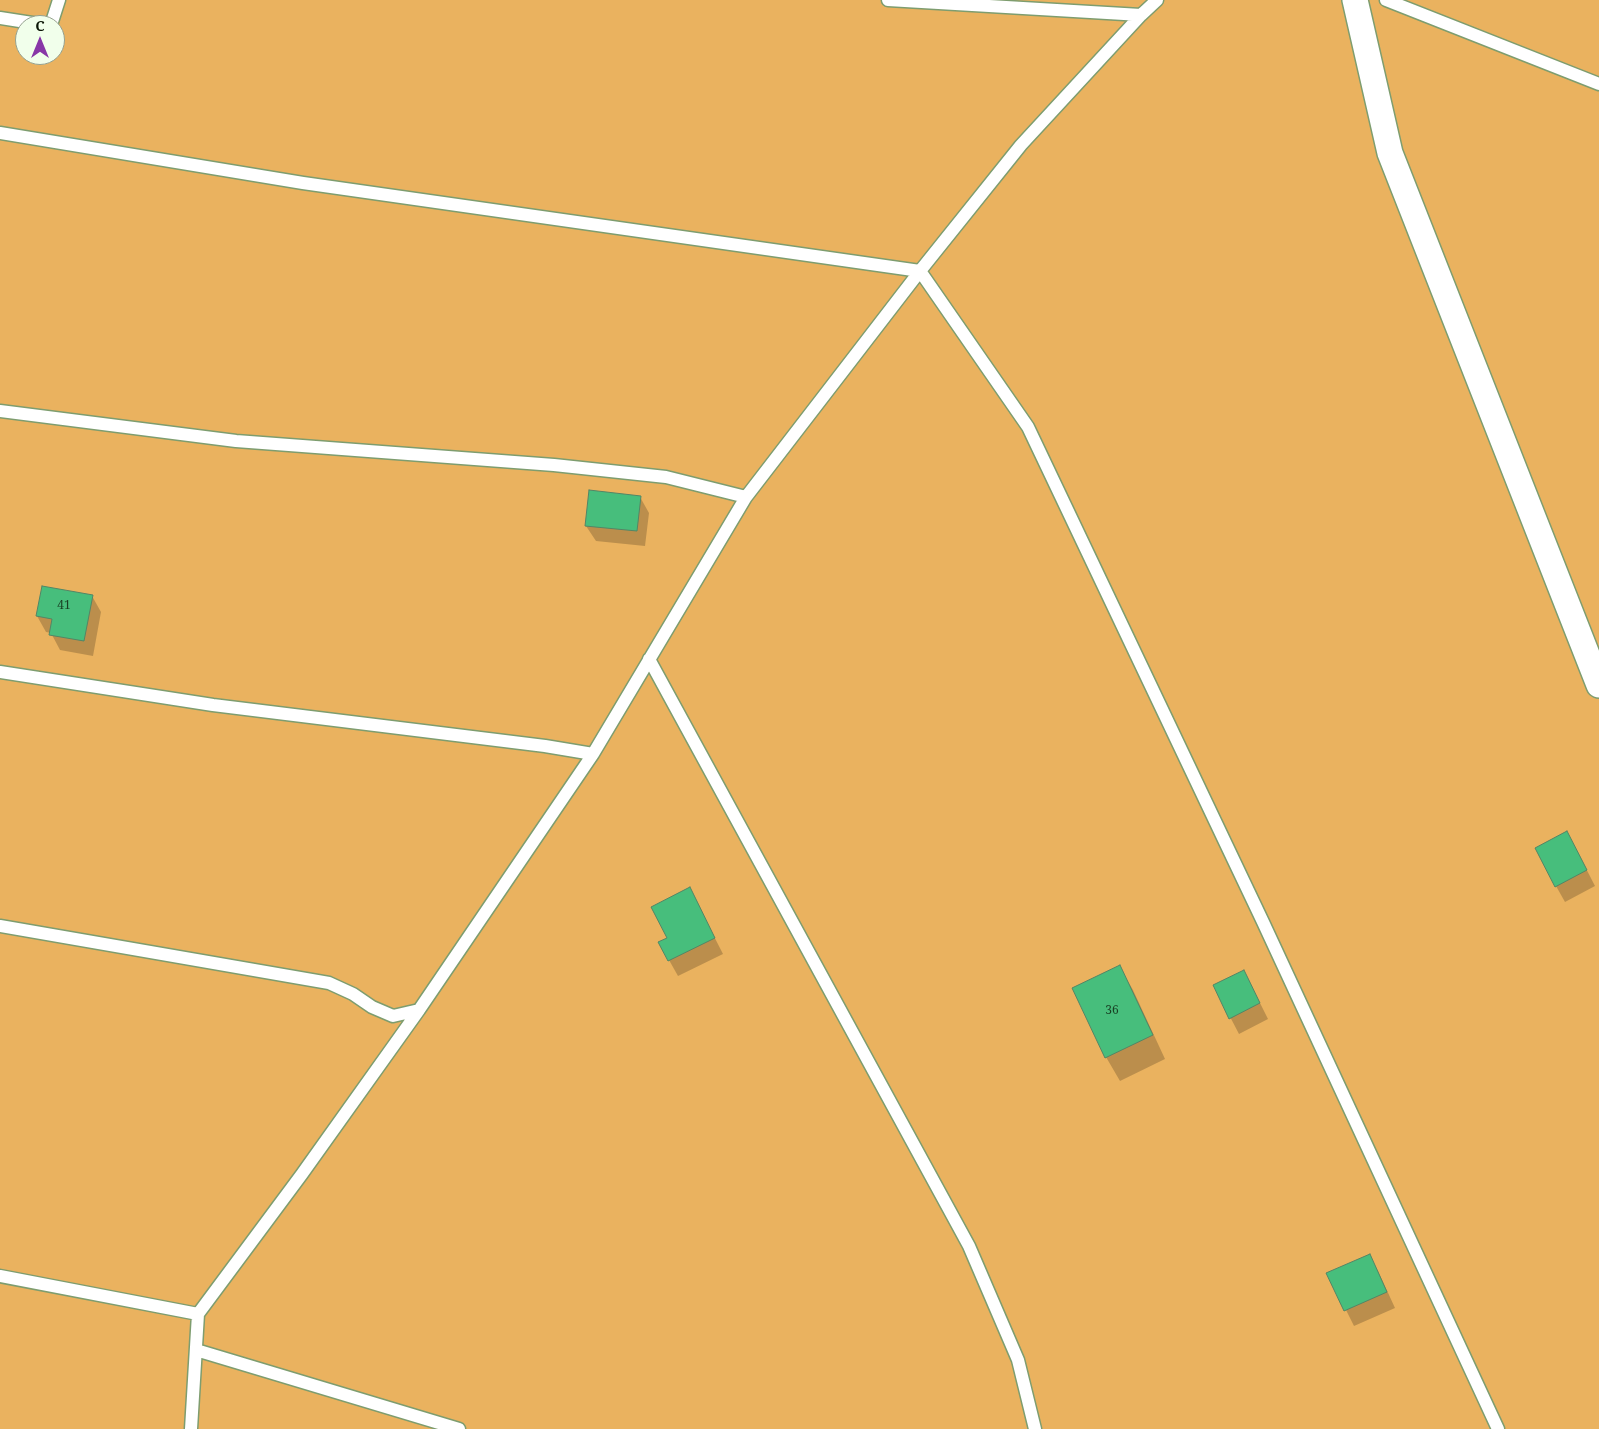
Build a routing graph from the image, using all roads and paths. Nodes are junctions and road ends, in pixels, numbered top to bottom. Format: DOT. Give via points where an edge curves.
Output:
graph roads {
  1 [pos="59,0"];
  2 [pos="888,0"];
  3 [pos="1157,0"];
  4 [pos="1356,0"];
  5 [pos="1386,0"];
  6 [pos="54,15"];
  7 [pos="1141,15"];
  8 [pos="0,18"];
  9 [pos="15,20"];
  10 [pos="1599,84"];
  11 [pos="0,132"];
  12 [pos="920,271"];
  13 [pos="0,411"];
  14 [pos="746,497"];
  15 [pos="649,659"];
  16 [pos="0,672"];
  17 [pos="1599,685"];
  18 [pos="592,754"];
  19 [pos="0,926"];
  20 [pos="419,1010"];
  21 [pos="0,1276"];
  22 [pos="198,1314"];
  23 [pos="196,1350"];
  24 [pos="191,1429"];
  25 [pos="459,1429"];
  26 [pos="1035,1429"];
  27 [pos="1498,1429"];
  1 -- 6 [label="lane"];
  2 -- 7 [label="lane"];
  3 -- 7 [label="lane"];
  4 -- 17 [label="street" via="1390,152"];
  5 -- 10 [label="lane"];
  7 -- 12 [label="lane" via="1021,145"];
  8 -- 9 [label="lane"];
  11 -- 12 [label="lane" via="304,183"];
  12 -- 14 [label="lane"];
  12 -- 27 [label="lane" via="1028,427 1268,932"];
  13 -- 14 [label="lane" via="236,442 554,465 666,477"];
  14 -- 15 [label="lane"];
  15 -- 18 [label="lane"];
  15 -- 26 [label="lane" via="969,1246 1018,1360"];
  16 -- 18 [label="lane" via="213,705"];
  18 -- 20 [label="lane"];
  19 -- 20 [label="lane" via="329,983 393,1016"];
  20 -- 22 [label="lane"];
  21 -- 22 [label="lane"];
  22 -- 23 [label="lane"];
  23 -- 24 [label="lane"];
  23 -- 25 [label="lane"];
}
